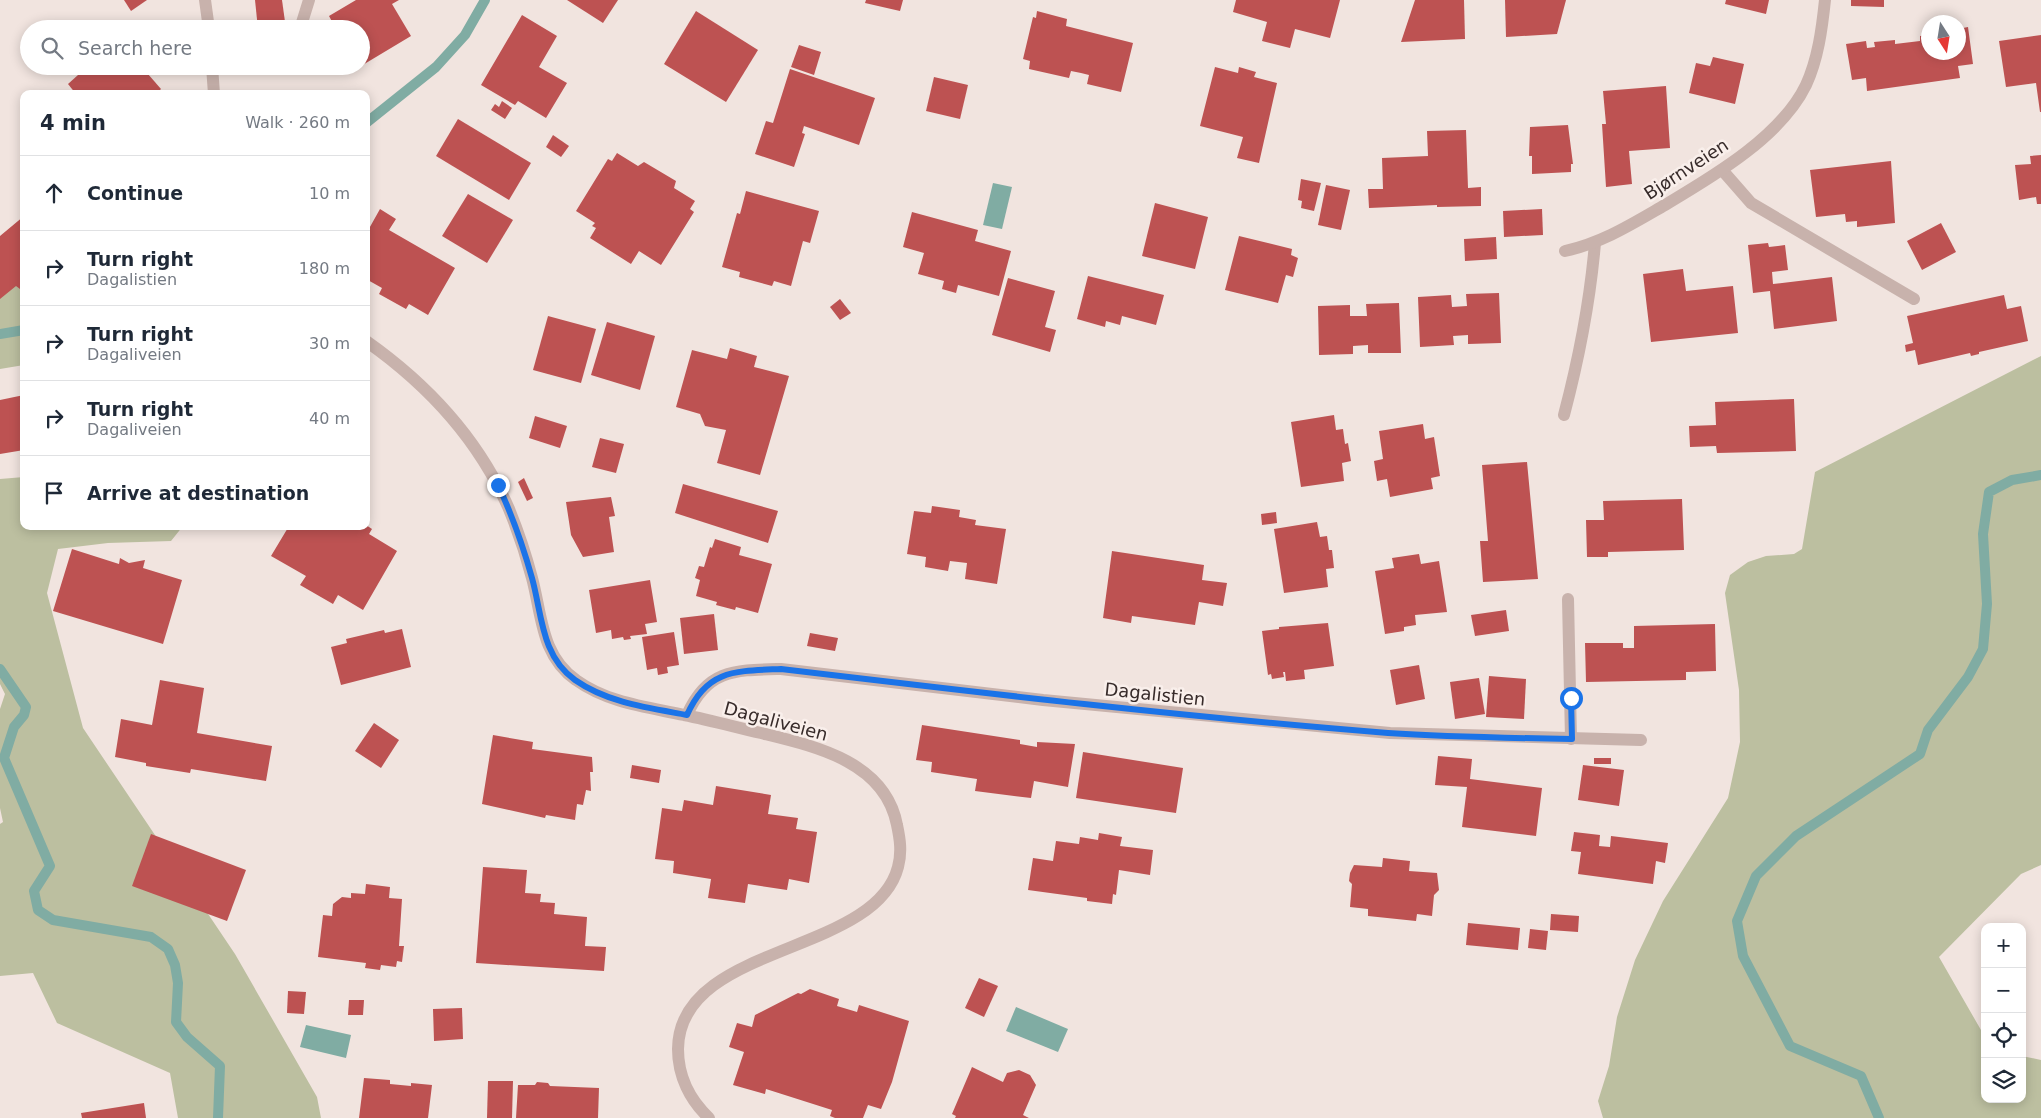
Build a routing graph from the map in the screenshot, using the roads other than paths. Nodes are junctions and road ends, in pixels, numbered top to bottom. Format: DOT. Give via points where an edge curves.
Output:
graph roads {
  1 [pos="204,0"];
  2 [pos="309,0"];
  3 [pos="1825,0"];
  4 [pos="207,20"];
  5 [pos="303,20"];
  6 [pos="213,75"];
  7 [pos="214,90"];
  8 [pos="1723,171"];
  9 [pos="1594,243"];
  10 [pos="1565,251"];
  11 [pos="1914,299"];
  12 [pos="370,344"];
  13 [pos="1564,416"];
  14 [pos="1568,599"];
  15 [pos="687,715"];
  16 [pos="1572,739"];
  17 [pos="1642,740"];
  18 [pos="709,1118"];
  1 -- 4 [label="street"];
  2 -- 5 [label="street"];
  3 -- 8 [label="street, Bjørnveien" via="1816,59 1806,86 1777,124"];
  6 -- 7 [label="street"];
  8 -- 9 [label="street, Bjørnveien" via="1623,230"];
  8 -- 11 [label="street" via="1751,203"];
  9 -- 10 [label="street, Bjørnveien"];
  9 -- 13 [label="street" via="1590,299"];
  12 -- 15 [label="street, Dagaliveien" via="421,384 447,412 498,485 524,552 549,649 561,667 574,680 616,701"];
  14 -- 16 [label="street"];
  15 -- 16 [label="street, Dagalistien" via="695,697 705,685 717,678 753,670 781,669 1219,718 1390,733"];
  15 -- 18 [label="street, Dagaliveien" via="804,744 842,758 862,770 878,784 888,799 896,819 901,852 898,869 877,900 831,929 721,979 702,993 690,1008 681,1024 678,1062 690,1096"];
  16 -- 17 [label="street, Dagalistien"];
}
